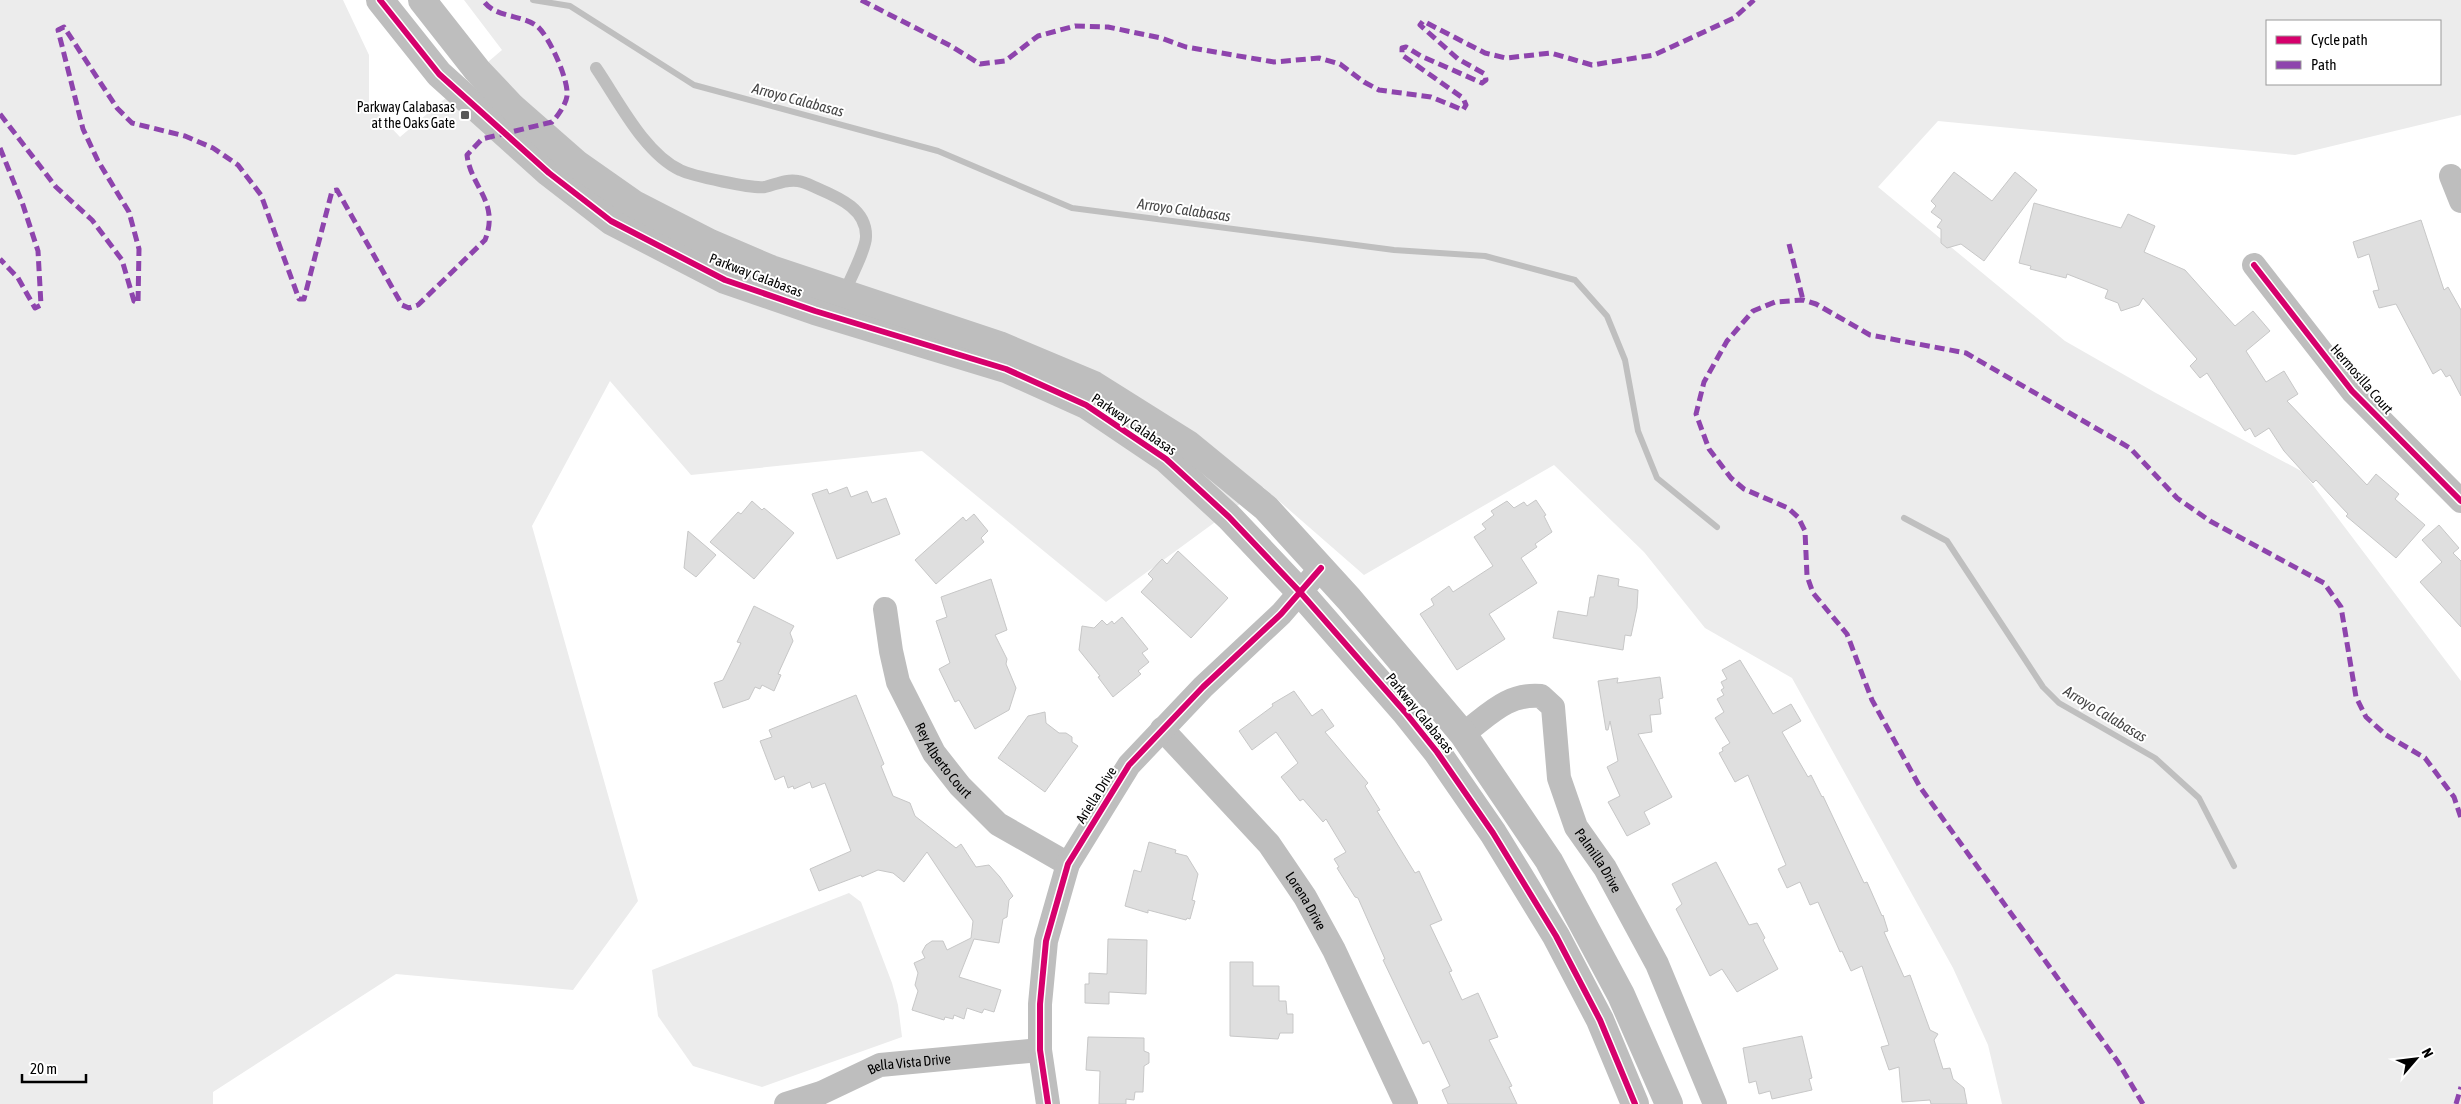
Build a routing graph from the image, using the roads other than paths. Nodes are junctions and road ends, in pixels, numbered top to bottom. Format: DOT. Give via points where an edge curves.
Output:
graph roads {
  1 [pos="420,0"];
  2 [pos="387,9"];
  3 [pos="596,68"];
  4 [pos="477,70"];
  5 [pos="456,89"];
  6 [pos="2451,176"];
  7 [pos="2461,201"];
  8 [pos="2254,265"];
  9 [pos="844,294"];
  10 [pos="2461,501"];
  11 [pos="1321,568"];
  12 [pos="1300,592"];
  13 [pos="884,609"];
  14 [pos="1162,729"];
  15 [pos="1463,734"];
  16 [pos="1437,752"];
  17 [pos="1068,864"];
  18 [pos="1040,1050"];
  19 [pos="824,1099"];
  20 [pos="786,1104"];
  21 [pos="1048,1104"];
  22 [pos="1406,1104"];
  23 [pos="1635,1104"];
  24 [pos="1669,1104"];
  25 [pos="1715,1104"];
  1 -- 2 [label="street"];
  1 -- 4 [label="street, Parkway Calabasas"];
  2 -- 5 [label="street, Parkway Calabasas" via="439,74"];
  3 -- 9 [label="lane" via="643,138 680,171 764,187 788,179 801,181 843,200 856,210 865,227 866,239"];
  4 -- 5 [label="street" via="459,79"];
  4 -- 9 [label="street, Parkway Calabasas" via="512,107 577,164 634,204 754,262"];
  5 -- 12 [label="street, Parkway Calabasas" via="541,167 611,221 726,280 814,311 1006,369 1086,406 1166,459 1230,517"];
  6 -- 7 [label="street"];
  8 -- 10 [label="street, Hermosilla Court" via="2352,391"];
  9 -- 11 [label="street, Parkway Calabasas" via="999,345 1094,385 1188,444 1266,508"];
  11 -- 12 [label="street, Ariella Drive"];
  11 -- 15 [label="street, Parkway Calabasas"];
  12 -- 14 [label="street, Ariella Drive"];
  12 -- 16 [label="street, Parkway Calabasas"];
  13 -- 17 [label="street, Rey Alberto Court" via="898,682 934,753 960,786 998,824"];
  14 -- 17 [label="street, Ariella Drive" via="1129,765"];
  14 -- 22 [label="street, Lorena Drive" via="1269,844 1305,896"];
  15 -- 16 [label="street"];
  15 -- 24 [label="street, Parkway Calabasas" via="1549,861 1621,995"];
  15 -- 25 [label="street, Palmilla Drive" via="1517,696 1542,696 1554,707 1559,778 1576,827 1605,868 1657,964"];
  16 -- 23 [label="street, Parkway Calabasas" via="1493,833 1556,936 1600,1020"];
  17 -- 18 [label="street, Ariella Drive" via="1046,942 1040,1004"];
  18 -- 19 [label="street, Bella Vista Drive" via="880,1065"];
  18 -- 21 [label="street, Ariella Drive"];
  19 -- 20 [label="street, Bella Vista Drive"];
}
